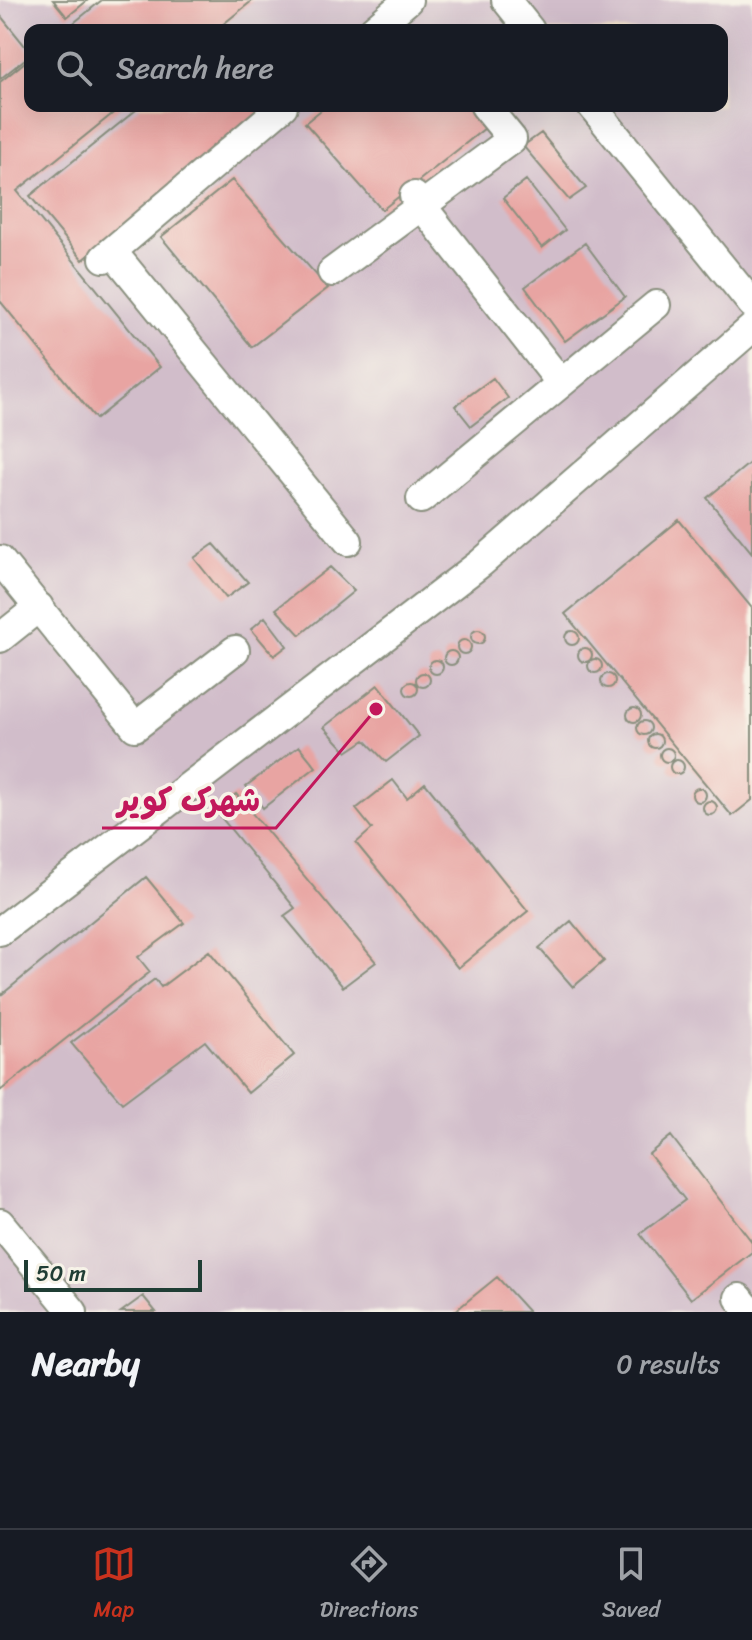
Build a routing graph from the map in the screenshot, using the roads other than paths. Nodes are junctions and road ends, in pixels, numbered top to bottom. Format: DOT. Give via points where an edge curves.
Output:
graph roads {
  1 [pos="408,0"];
  2 [pos="506,0"];
  3 [pos="380,24"];
  4 [pos="525,24"];
  5 [pos="276,112"];
  6 [pos="490,112"];
  7 [pos="597,112"];
  8 [pos="418,201"];
  9 [pos="332,272"];
  10 [pos="752,304"];
  11 [pos="656,305"];
  12 [pos="752,328"];
  13 [pos="561,383"];
  14 [pos="421,499"];
  15 [pos="348,541"];
  16 [pos="0,560"];
  17 [pos="39,607"];
  18 [pos="0,638"];
  19 [pos="235,650"];
  20 [pos="0,931"];
  21 [pos="0,1223"];
  22 [pos="73,1312"];
  1 -- 3 [label="street"];
  2 -- 4 [label="street"];
  5 -- 15 [label="street" via="108,254"];
  6 -- 8 [label="street" via="512,139"];
  7 -- 10 [label="street"];
  8 -- 9 [label="street"];
  8 -- 13 [label="street"];
  11 -- 13 [label="street"];
  12 -- 20 [label="street" via="481,563"];
  13 -- 14 [label="street"];
  16 -- 17 [label="street"];
  17 -- 18 [label="street"];
  17 -- 19 [label="street" via="135,727"];
  21 -- 22 [label="street"];
}
